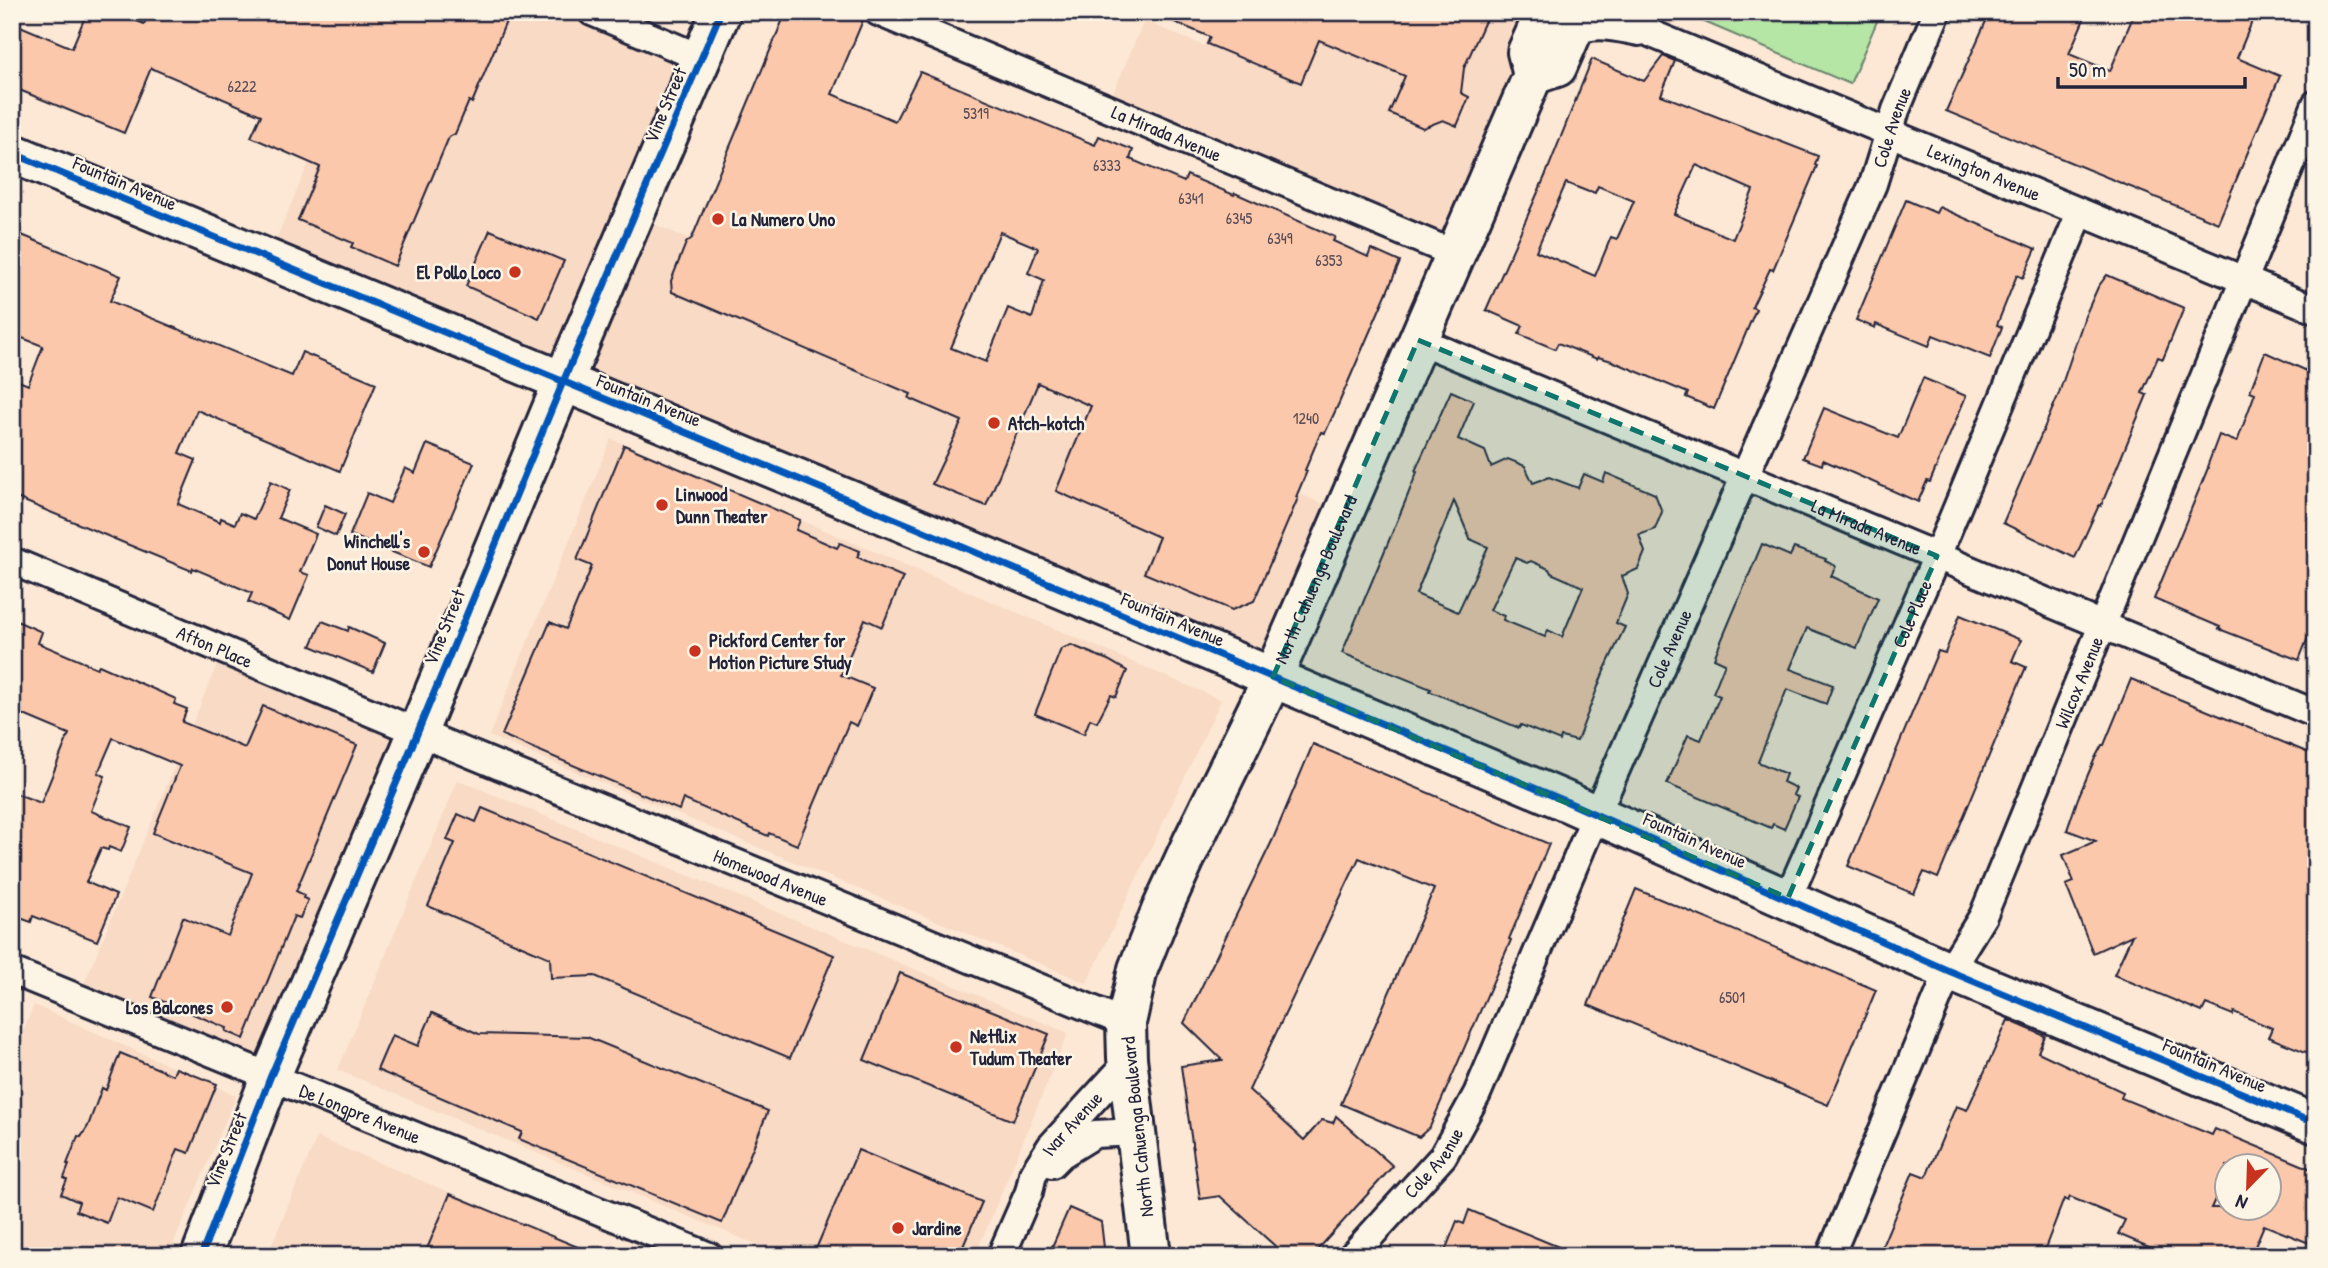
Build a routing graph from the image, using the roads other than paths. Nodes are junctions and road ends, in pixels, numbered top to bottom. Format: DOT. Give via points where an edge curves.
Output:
graph roads {
  1 [pos="592,12"];
  2 [pos="721,12"];
  3 [pos="878,12"];
  4 [pos="1617,12"];
  5 [pos="1937,12"];
  6 [pos="1565,20"];
  7 [pos="1651,34"];
  8 [pos="701,58"];
  9 [pos="2316,104"];
  10 [pos="1888,132"];
  11 [pos="12,153"];
  12 [pos="2080,213"];
  13 [pos="1455,254"];
  14 [pos="2243,281"];
  15 [pos="2316,310"];
  16 [pos="1418,340"];
  17 [pos="563,382"];
  18 [pos="1746,476"];
  19 [pos="1937,556"];
  20 [pos="12,561"];
  21 [pos="2104,625"];
  22 [pos="1273,677"];
  23 [pos="2316,715"];
  24 [pos="417,732"];
  25 [pos="1597,814"];
  26 [pos="1788,898"];
  27 [pos="12,971"];
  28 [pos="1949,971"];
  29 [pos="1126,1023"];
  30 [pos="1127,1063"];
  31 [pos="270,1078"];
  32 [pos="2316,1124"];
  33 [pos="1136,1132"];
  34 [pos="1028,1192"];
  35 [pos="201,1256"];
  36 [pos="709,1256"];
  37 [pos="1001,1256"];
  38 [pos="1151,1256"];
  39 [pos="1352,1256"];
  40 [pos="1830,1256"];
  1 -- 8 [label="street"];
  2 -- 8 [label="main road, Vine Street"];
  3 -- 13 [label="street, La Mirada Avenue"];
  4 -- 7 [label="street, Lexington Avenue"];
  5 -- 10 [label="street, Cole Avenue"];
  6 -- 7 [label="street, Lexington Avenue" via="1577,30 1610,27"];
  6 -- 13 [label="main road, North Cahuenga Boulevard" via="1557,67 1533,75"];
  7 -- 10 [label="street, Lexington Avenue"];
  8 -- 17 [label="main road, Vine Street"];
  9 -- 14 [label="street, Wilcox Avenue"];
  10 -- 12 [label="street, Lexington Avenue"];
  10 -- 18 [label="street, Cole Avenue" via="1873,184"];
  11 -- 17 [label="main road, Fountain Avenue"];
  12 -- 14 [label="street, Lexington Avenue"];
  12 -- 19 [label="street, Cole Place"];
  13 -- 16 [label="main road, North Cahuenga Boulevard"];
  14 -- 15 [label="street, Lexington Avenue"];
  14 -- 21 [label="street, Wilcox Avenue"];
  16 -- 18 [label="street, La Mirada Avenue"];
  16 -- 22 [label="main road, North Cahuenga Boulevard"];
  17 -- 22 [label="main road, Fountain Avenue"];
  17 -- 24 [label="main road, Vine Street"];
  18 -- 19 [label="street, La Mirada Avenue"];
  18 -- 25 [label="street, Cole Avenue"];
  19 -- 21 [label="street, La Mirada Avenue"];
  19 -- 26 [label="street, Cole Place"];
  20 -- 24 [label="street, Afton Place"];
  21 -- 23 [label="street, La Mirada Avenue"];
  21 -- 28 [label="street, Wilcox Avenue" via="1983,916"];
  22 -- 25 [label="main road, Fountain Avenue"];
  22 -- 29 [label="main road, North Cahuenga Boulevard" via="1161,911 1138,969"];
  24 -- 29 [label="street, Homewood Avenue"];
  24 -- 31 [label="main road, Vine Street"];
  25 -- 26 [label="main road, Fountain Avenue"];
  25 -- 39 [label="street, Cole Avenue" via="1477,1094 1448,1147"];
  26 -- 28 [label="main road, Fountain Avenue"];
  27 -- 31 [label="street, De Longpre Avenue"];
  28 -- 32 [label="main road, Fountain Avenue"];
  28 -- 40 [label="street, Wilcox Avenue"];
  29 -- 30 [label="main road, North Cahuenga Boulevard"];
  30 -- 33 [label="main road, North Cahuenga Boulevard"];
  30 -- 34 [label="street, Ivar Avenue" via="1051,1146 1033,1174"];
  31 -- 35 [label="main road, Vine Street"];
  31 -- 36 [label="street, De Longpre Avenue"];
  33 -- 34 [label="street, Ivar Avenue" via="1095,1134 1060,1154"];
  33 -- 38 [label="main road, North Cahuenga Boulevard"];
  34 -- 37 [label="street, Ivar Avenue"];
}
